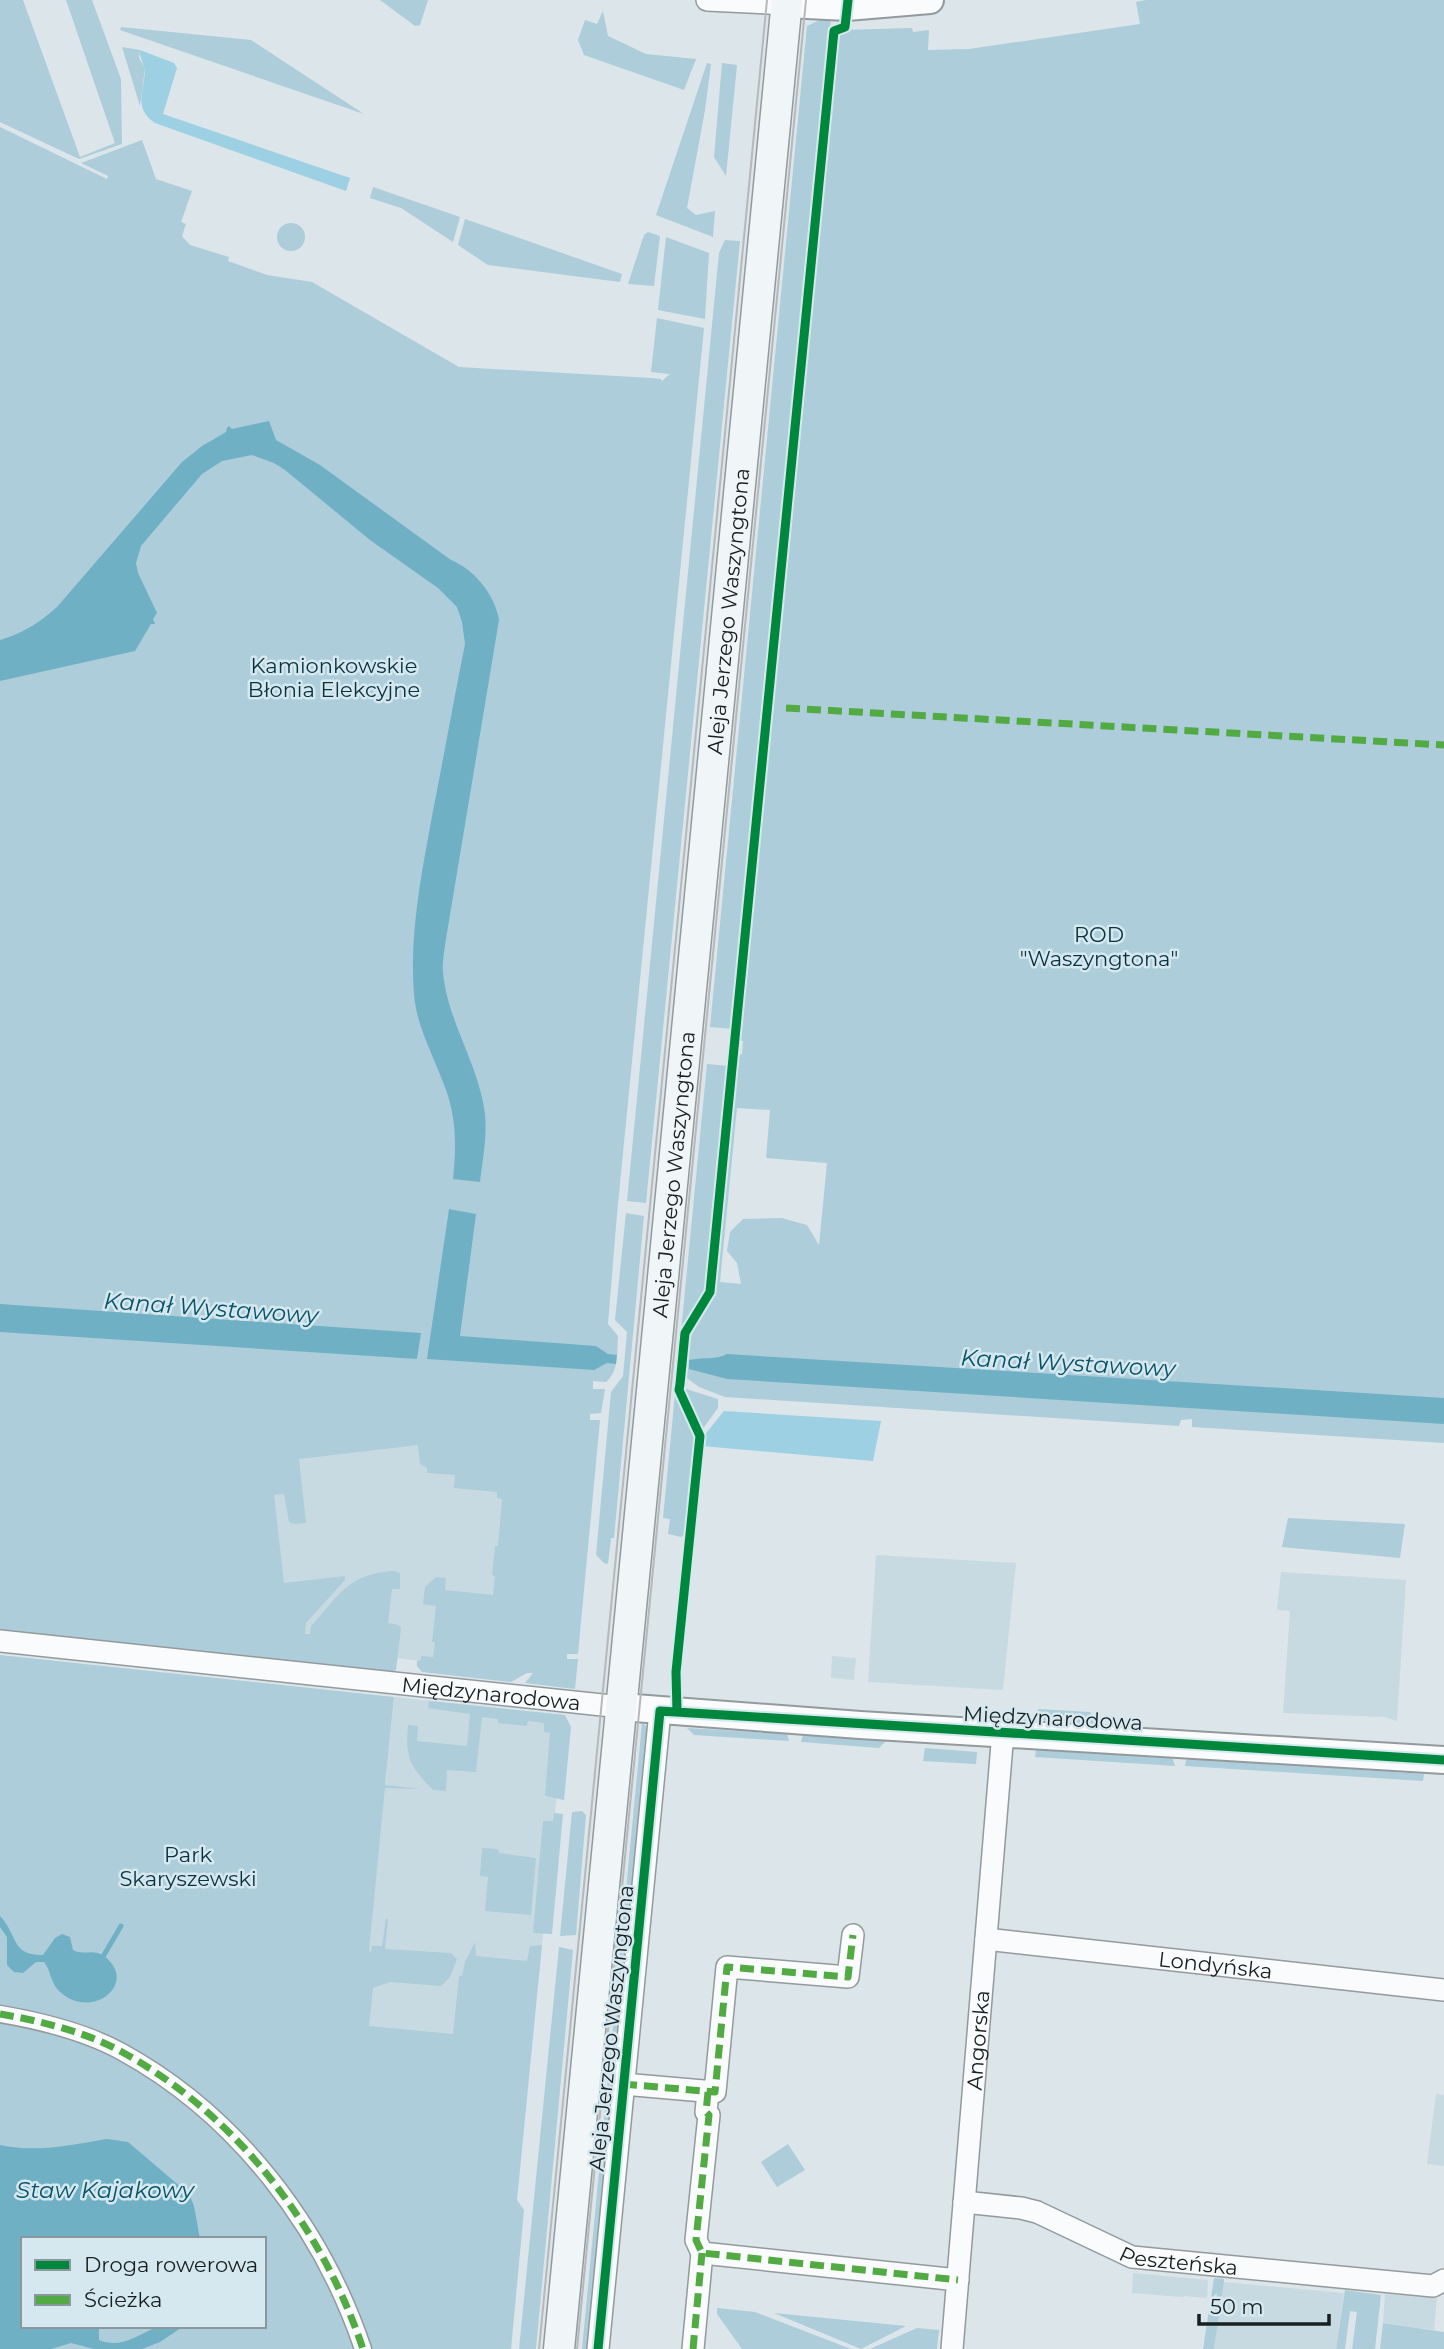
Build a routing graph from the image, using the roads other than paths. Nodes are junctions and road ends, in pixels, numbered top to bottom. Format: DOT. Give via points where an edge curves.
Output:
graph roads {
  1 [pos="707,0"];
  2 [pos="930,0"];
  3 [pos="787,2"];
  4 [pos="0,1641"];
  5 [pos="621,1707"];
  6 [pos="660,1711"];
  7 [pos="1003,1732"];
  8 [pos="1444,1760"];
  9 [pos="853,1935"];
  10 [pos="986,1939"];
  11 [pos="1444,1990"];
  12 [pos="0,2014"];
  13 [pos="624,2084"];
  14 [pos="708,2092"];
  15 [pos="964,2202"];
  16 [pos="702,2253"];
  17 [pos="958,2280"];
  18 [pos="1444,2280"];
  19 [pos="363,2349"];
  20 [pos="559,2349"];
  21 [pos="598,2349"];
  22 [pos="693,2349"];
  23 [pos="952,2349"];
  1 -- 3 [label="street"];
  2 -- 3 [label="street" via="847,7"];
  3 -- 5 [label="main road, Aleja Jerzego Waszyngtona"];
  4 -- 5 [label="street, Międzynarodowa"];
  5 -- 6 [label="street, Międzynarodowa"];
  5 -- 20 [label="main road, Aleja Jerzego Waszyngtona"];
  6 -- 7 [label="street, Międzynarodowa"];
  6 -- 13 [label="street, Aleja Jerzego Waszyngtona"];
  7 -- 8 [label="street, Międzynarodowa"];
  7 -- 10 [label="street, Angorska"];
  9 -- 14 [label="street" via="848,1977 727,1967 715,2092"];
  10 -- 11 [label="street, Londyńska"];
  10 -- 15 [label="street, Angorska"];
  12 -- 19 [label="street" via="51,2026 121,2052 205,2110 264,2171 306,2227"];
  13 -- 14 [label="street"];
  13 -- 21 [label="street, Aleja Jerzego Waszyngtona"];
  14 -- 16 [label="street" via="696,2240"];
  15 -- 17 [label="street, Angorska"];
  15 -- 18 [label="street, Peszteńska" via="1037,2212 1132,2258 1433,2286"];
  16 -- 17 [label="street"];
  16 -- 22 [label="street"];
  17 -- 23 [label="street, Angorska"];
}
